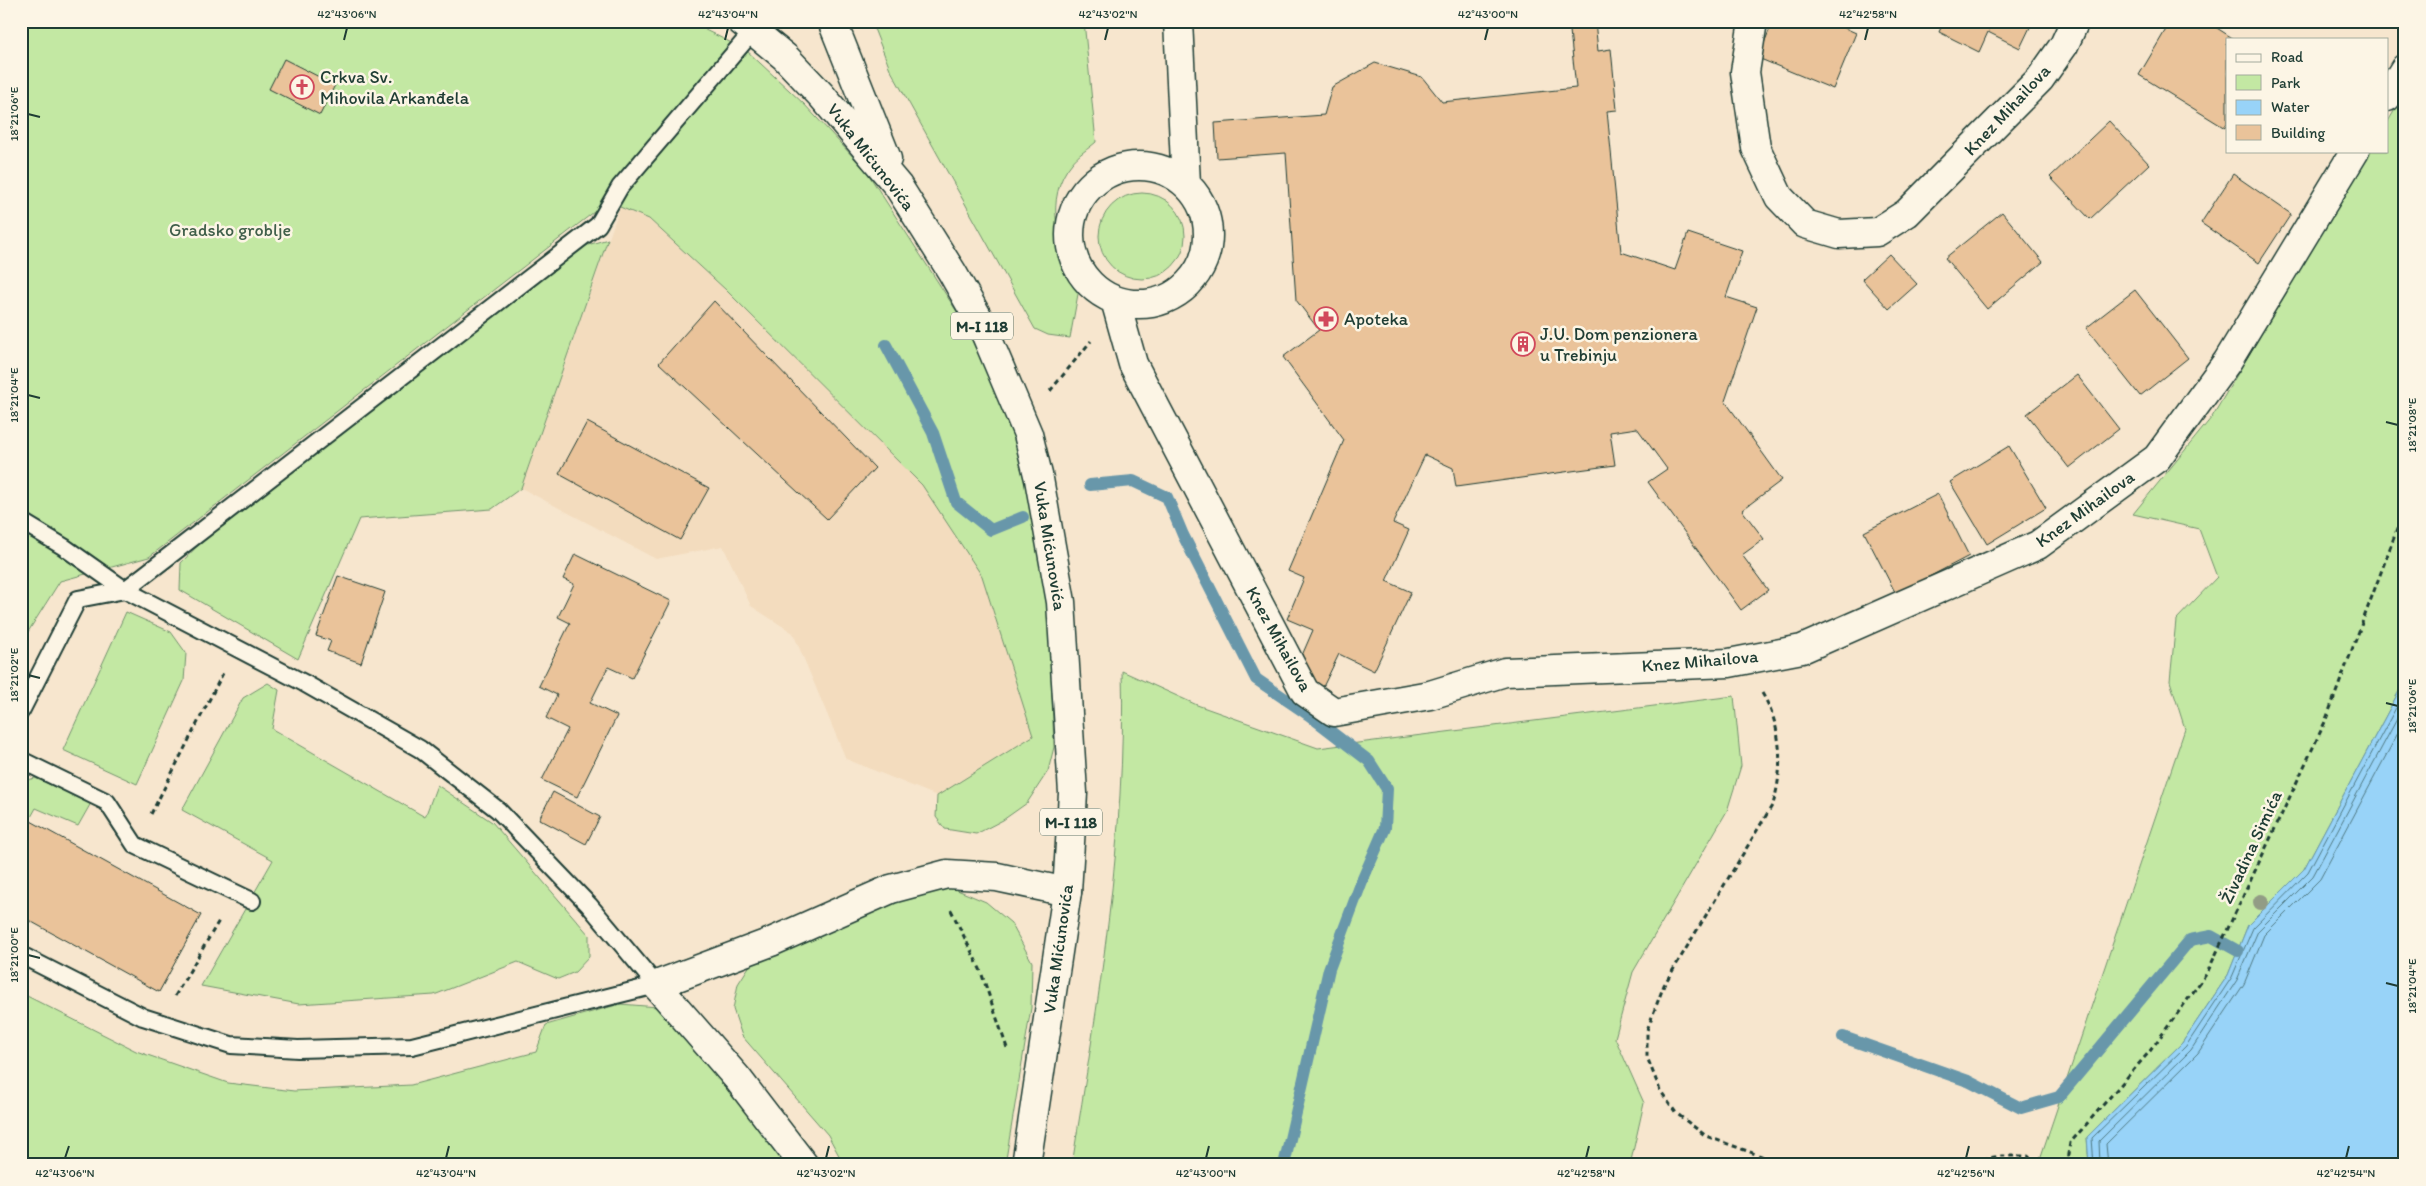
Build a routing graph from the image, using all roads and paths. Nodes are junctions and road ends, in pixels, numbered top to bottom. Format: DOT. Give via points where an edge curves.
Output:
graph roads {
  1 [pos="832,21"];
  2 [pos="1178,21"];
  3 [pos="1753,21"];
  4 [pos="2075,21"];
  5 [pos="747,26"];
  6 [pos="2405,68"];
  7 [pos="2388,95"];
  8 [pos="2353,152"];
  9 [pos="1186,184"];
  10 [pos="898,186"];
  11 [pos="1118,309"];
  12 [pos="1050,391"];
  13 [pos="2405,508"];
  14 [pos="21,522"];
  15 [pos="125,590"];
  16 [pos="236,648"];
  17 [pos="1742,660"];
  18 [pos="21,711"];
  19 [pos="21,760"];
  20 [pos="153,810"];
  21 [pos="930,878"];
  22 [pos="1068,892"];
  23 [pos="235,893"];
  24 [pos="252,901"];
  25 [pos="21,955"];
  26 [pos="656,985"];
  27 [pos="160,1022"];
  28 [pos="1008,1051"];
  29 [pos="804,1165"];
  30 [pos="1026,1165"];
  31 [pos="1786,1165"];
  32 [pos="1947,1165"];
  33 [pos="2037,1165"];
  34 [pos="2066,1165"];
  1 -- 10 [label="street, M-I 118"];
  2 -- 9 [label="street"];
  3 -- 4 [label="street, Knez Mihailova" via="1744,72 1756,148 1779,197 1805,224 1839,234 1877,232 1907,213 2040,79 2064,45"];
  5 -- 10 [label="street, Vuka Mićunovića / M-I 118" via="785,57 822,95"];
  5 -- 15 [label="lane" via="620,187 598,225"];
  6 -- 7 [label="street"];
  8 -- 17 [label="street, Knez Mihailova" via="2227,362 2157,458 2038,545 1802,648"];
  9 -- 11 [label="street" via="1200,202 1208,225 1207,248 1198,270 1182,289 1162,300"];
  9 -- 11 [label="street" via="1168,172 1146,166 1125,167 1105,174 1088,188 1076,207 1070,228 1072,250 1080,270"];
  10 -- 22 [label="street, Vuka Mićunovića / M-I 118" via="981,323 1028,434 1039,478 1061,602 1069,715 1073,793"];
  11 -- 12 [label="path"];
  11 -- 17 [label="street, Knez Mihailova" via="1133,364 1305,692 1334,712 1430,695 1505,672"];
  13 -- 34 [label="path, Živadina Simića" via="2325,722 2207,973 2150,1051 2070,1143"];
  14 -- 15 [label="lane" via="64,547"];
  15 -- 16 [label="lane"];
  15 -- 18 [label="lane" via="78,599"];
  16 -- 20 [label="path"];
  16 -- 26 [label="lane" via="420,748 498,810 589,905"];
  17 -- 31 [label="path" via="1765,698 1778,736 1779,783 1773,804 1664,985 1647,1030 1647,1057 1660,1090 1676,1112 1698,1130 1706,1136"];
  19 -- 23 [label="lane" via="107,802 135,845"];
  21 -- 22 [label="street" via="947,874 997,877"];
  21 -- 26 [label="street" via="891,889 771,942"];
  21 -- 28 [label="path" via="956,918 980,969"];
  22 -- 30 [label="street, Vuka Mićunovića / M-I 118"];
  23 -- 24 [label="lane"];
  23 -- 27 [label="path"];
  25 -- 27 [label="lane" via="143,1017"];
  26 -- 27 [label="lane" via="412,1046 298,1049 231,1046"];
  26 -- 29 [label="street" via="738,1079"];
  32 -- 33 [label="path" via="2000,1156 2028,1156"];
}
